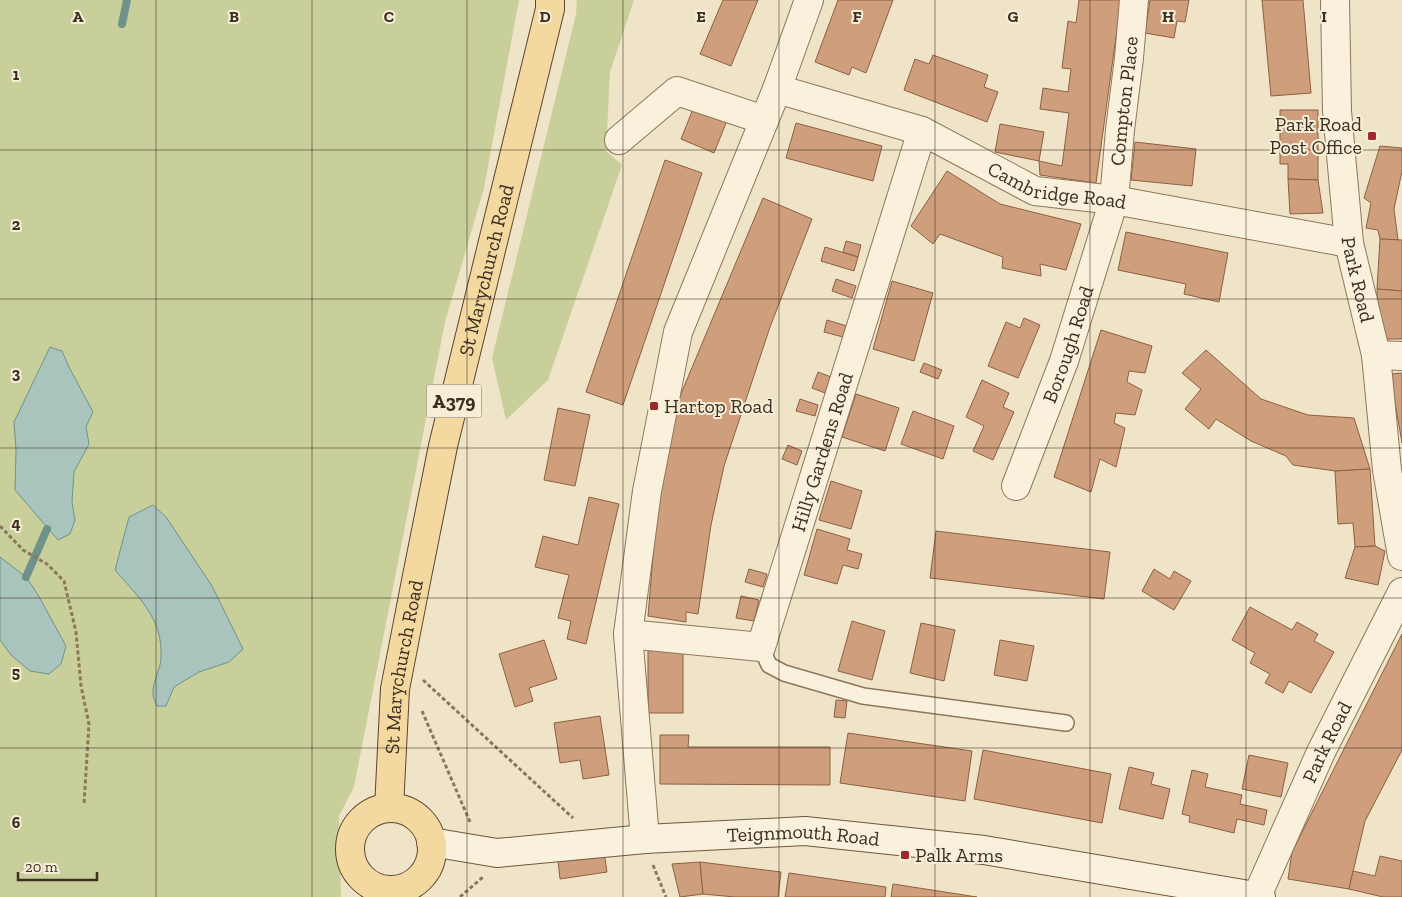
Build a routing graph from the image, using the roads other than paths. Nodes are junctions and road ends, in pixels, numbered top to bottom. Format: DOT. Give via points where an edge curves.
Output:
graph roads {
  1 [pos="550,0"];
  2 [pos="809,0"];
  3 [pos="1134,0"];
  4 [pos="1335,0"];
  5 [pos="776,89"];
  6 [pos="764,120"];
  7 [pos="922,131"];
  8 [pos="619,140"];
  9 [pos="1114,200"];
  10 [pos="1349,243"];
  11 [pos="1389,355"];
  12 [pos="1016,486"];
  13 [pos="1402,556"];
  14 [pos="1402,592"];
  15 [pos="628,634"];
  16 [pos="761,647"];
  17 [pos="1066,723"];
  18 [pos="389,808"];
  19 [pos="645,839"];
  20 [pos="431,842"];
  21 [pos="376,892"];
  22 [pos="1257,896"];
  23 [pos="1261,897"];
  1 -- 18 [label="main road, St Marychurch Road / A379" via="443,446 400,660 395,689"];
  2 -- 5 [label="street"];
  3 -- 9 [label="street, Compton Place"];
  4 -- 10 [label="street, Park Road" via="1337,111"];
  5 -- 6 [label="street"];
  5 -- 7 [label="street, Cambridge Road"];
  6 -- 8 [label="street" via="676,91"];
  6 -- 15 [label="street" via="678,332 647,491"];
  7 -- 9 [label="street, Cambridge Road" via="1035,191"];
  7 -- 16 [label="street, Hilly Gardens Road"];
  9 -- 10 [label="street, Cambridge Road"];
  9 -- 12 [label="street, Borough Road" via="1064,361"];
  10 -- 11 [label="street, Park Road"];
  11 -- 13 [label="street, Park Road" via="1387,470"];
  14 -- 22 [label="street, Park Road" via="1321,752"];
  15 -- 16 [label="street"];
  15 -- 19 [label="street"];
  16 -- 17 [label="lane" via="769,665 784,673 862,696"];
  18 -- 20 [label="main road" via="401,809 421,821"];
  18 -- 21 [label="main road" via="364,818 350,842 355,870"];
  19 -- 20 [label="street, Teignmouth Road" via="497,853"];
  19 -- 22 [label="street, Teignmouth Road" via="805,831 984,850"];
  20 -- 21 [label="main road" via="428,866 417,881 401,889"];
  22 -- 23 [label="street, Teignmouth Road"];
}
